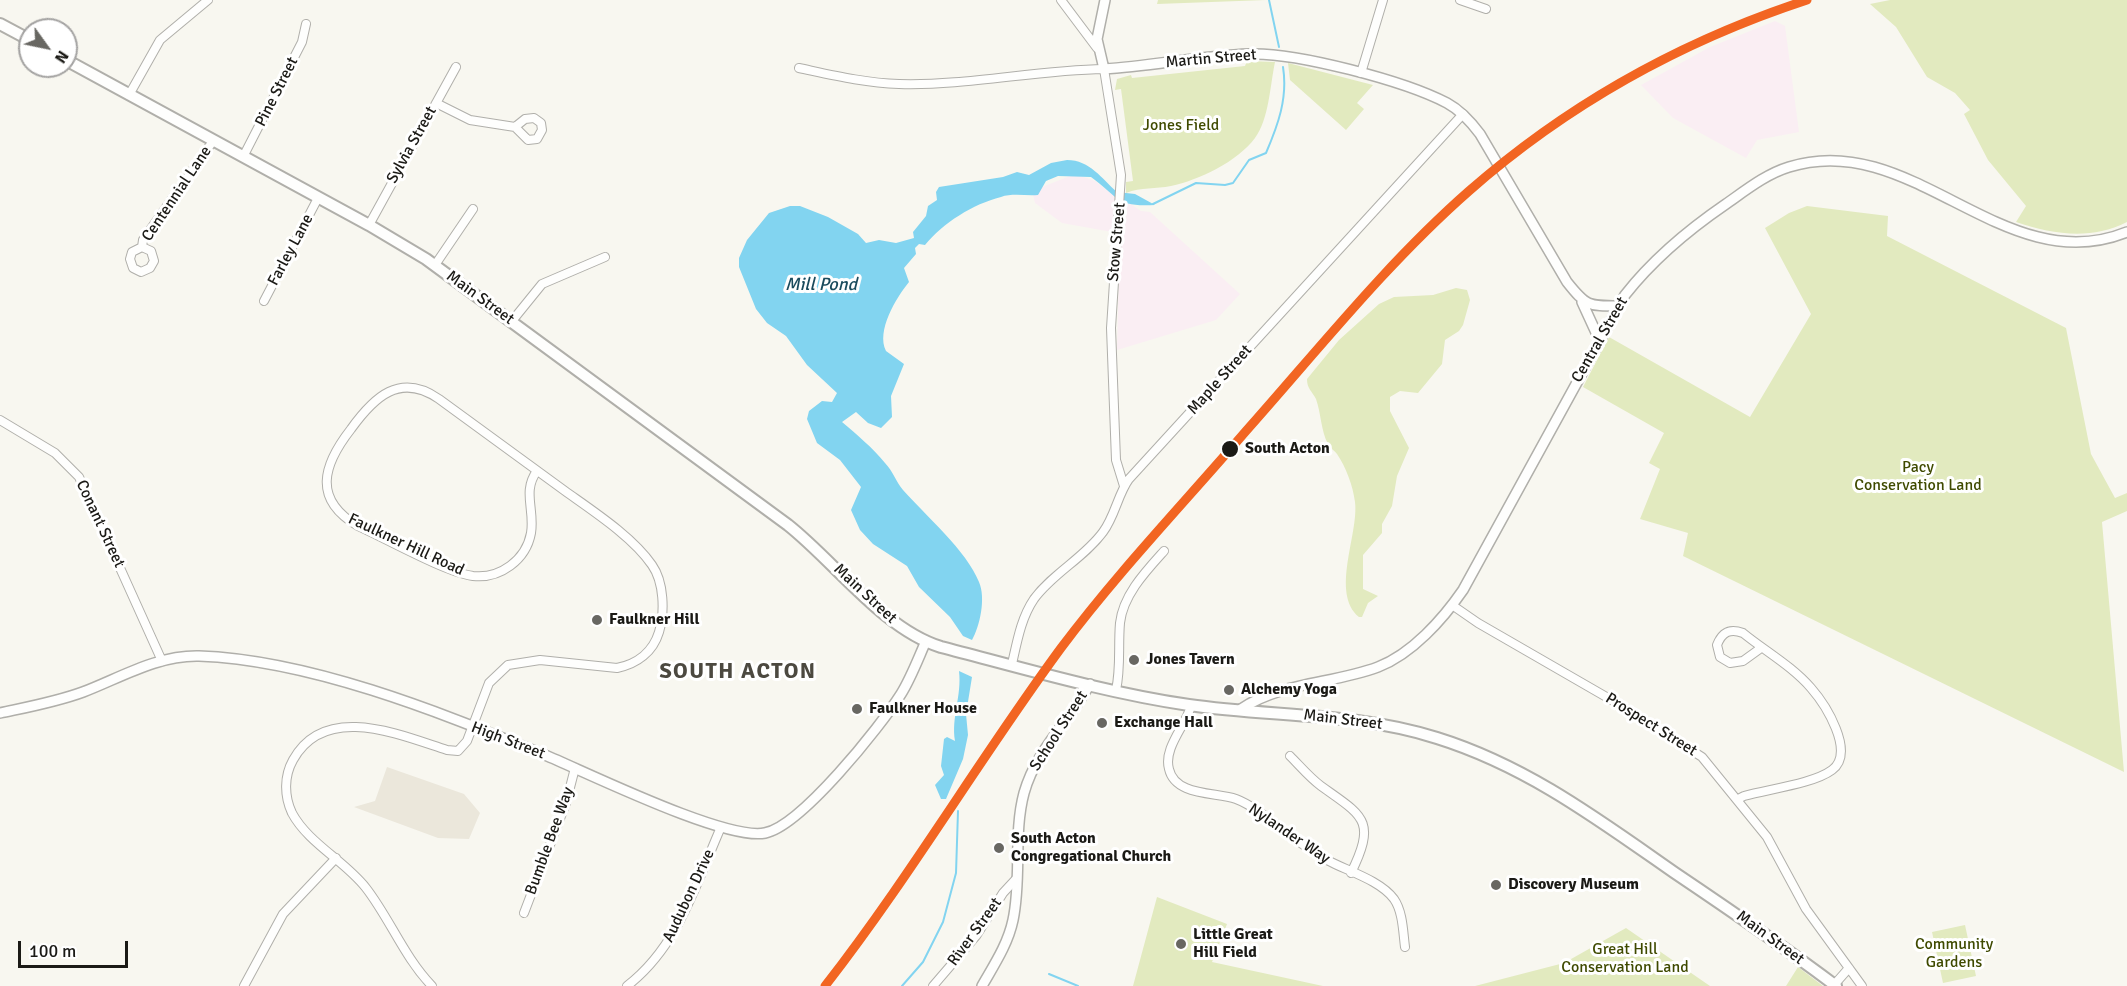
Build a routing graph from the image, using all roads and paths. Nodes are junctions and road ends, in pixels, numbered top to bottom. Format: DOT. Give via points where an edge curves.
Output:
graph roads {
  1 [pos="208,0"];
  2 [pos="1061,0"];
  3 [pos="1105,0"];
  4 [pos="1383,0"];
  5 [pos="1460,0"];
  6 [pos="1485,9"];
  7 [pos="0,24"];
  8 [pos="306,24"];
  9 [pos="18,34"];
  10 [pos="1097,48"];
  11 [pos="78,67"];
  12 [pos="456,67"];
  13 [pos="800,68"];
  14 [pos="1104,69"];
  15 [pos="1361,73"];
  16 [pos="129,95"];
  17 [pos="435,103"];
  18 [pos="1463,114"];
  19 [pos="515,127"];
  20 [pos="213,141"];
  21 [pos="243,158"];
  22 [pos="318,198"];
  23 [pos="473,209"];
  24 [pos="369,225"];
  25 [pos="2127,232"];
  26 [pos="142,247"];
  27 [pos="605,257"];
  28 [pos="435,265"];
  29 [pos="264,302"];
  30 [pos="1582,302"];
  31 [pos="1618,306"];
  32 [pos="512,321"];
  33 [pos="1599,339"];
  34 [pos="0,420"];
  35 [pos="537,471"];
  36 [pos="1124,486"];
  37 [pos="1164,551"];
  38 [pos="1452,605"];
  39 [pos="926,641"];
  40 [pos="1761,648"];
  41 [pos="162,661"];
  42 [pos="1012,664"];
  43 [pos="1090,684"];
  44 [pos="1116,690"];
  45 [pos="1191,705"];
  46 [pos="1241,710"];
  47 [pos="0,713"];
  48 [pos="472,727"];
  49 [pos="1290,756"];
  50 [pos="575,768"];
  51 [pos="1738,799"];
  52 [pos="721,827"];
  53 [pos="336,858"];
  54 [pos="1351,873"];
  55 [pos="1016,879"];
  56 [pos="524,913"];
  57 [pos="1405,947"];
  58 [pos="1849,968"];
  59 [pos="248,983"];
  60 [pos="1835,985"];
  61 [pos="432,986"];
  62 [pos="627,986"];
  63 [pos="933,986"];
  64 [pos="982,986"];
  65 [pos="1862,986"];
  1 -- 16 [label="street" via="160,40"];
  2 -- 10 [label="street"];
  3 -- 10 [label="street, Stow Street"];
  4 -- 15 [label="street"];
  5 -- 6 [label="street"];
  7 -- 9 [label="main road"];
  8 -- 21 [label="street, Pine Street" via="302,42"];
  10 -- 14 [label="street, Stow Street"];
  11 -- 16 [label="main road, Main Street"];
  12 -- 17 [label="street, Sylvia Street"];
  13 -- 14 [label="street, Martin Street" via="901,84"];
  14 -- 15 [label="street, Martin Street" via="1251,54 1280,55"];
  14 -- 36 [label="street, Stow Street" via="1119,153 1121,189 1111,334 1116,460"];
  15 -- 18 [label="street, Martin Street" via="1435,98"];
  16 -- 20 [label="main road, Main Street"];
  17 -- 19 [label="street" via="470,120"];
  17 -- 24 [label="street, Sylvia Street"];
  18 -- 30 [label="street, Martin Street" via="1482,138"];
  18 -- 36 [label="street, Maple Street"];
  20 -- 21 [label="main road, Main Street"];
  20 -- 26 [label="street, Centennial Lane" via="144,238"];
  21 -- 22 [label="main road, Main Street"];
  22 -- 24 [label="main road, Main Street"];
  22 -- 29 [label="street, Farley Lane"];
  23 -- 28 [label="street"];
  24 -- 28 [label="main road, Main Street"];
  25 -- 31 [label="street, Central Street" via="2081,243 2046,241 1897,174 1860,164 1809,163 1770,175 1696,225 1654,261"];
  27 -- 32 [label="street" via="542,284"];
  28 -- 32 [label="main road, Main Street"];
  30 -- 31 [label="street"];
  30 -- 33 [label="street, Martin Street"];
  31 -- 33 [label="street, Central Street"];
  32 -- 39 [label="main road, Main Street" via="788,525 886,616"];
  33 -- 38 [label="street, Central Street"];
  34 -- 41 [label="street, Conant Street" via="55,453 79,477"];
  35 -- 35 [label="street, Faulkner Hill Road" via="529,487 532,525 527,545 510,566 484,576 458,571 351,522 333,506 327,483 334,454 362,413 381,396 401,388 432,394"];
  35 -- 48 [label="street, Faulkner Hill Road" via="603,518 653,566 661,595 660,629 645,655 627,666 606,668 540,660 508,665 489,683"];
  36 -- 42 [label="street, Maple Street" via="1116,511 1101,535 1033,601 1023,621"];
  37 -- 44 [label="street" via="1133,589 1124,610"];
  38 -- 46 [label="street, Central Street" via="1419,638 1384,664 1286,690"];
  38 -- 51 [label="street, Prospect Street" via="1684,744 1702,757"];
  39 -- 42 [label="main road, Main Street"];
  39 -- 52 [label="street, High Street" via="892,708 800,813 764,833"];
  40 -- 40 [label="street" via="1736,630 1723,634 1717,645 1720,657 1730,663 1743,661"];
  40 -- 51 [label="street" via="1811,688 1837,730 1840,759 1821,776"];
  41 -- 47 [label="street, High Street" via="55,701"];
  41 -- 48 [label="street, High Street" via="199,656 268,665 342,681"];
  42 -- 43 [label="main road, Main Street"];
  43 -- 44 [label="main road, Main Street"];
  43 -- 55 [label="street, School Street" via="1030,775 1020,812"];
  44 -- 45 [label="main road, Main Street"];
  45 -- 46 [label="main road, Main Street"];
  45 -- 54 [label="street, Nylander Way" via="1169,756 1168,768 1174,780 1184,787 1247,804 1308,849"];
  46 -- 60 [label="main road, Main Street" via="1376,723 1436,737 1507,764 1595,817"];
  48 -- 50 [label="street, High Street"];
  48 -- 53 [label="street" via="465,745 453,752 381,729 362,727 321,734 302,747 288,772 288,802 297,820"];
  49 -- 54 [label="street" via="1359,816 1365,841"];
  50 -- 52 [label="street, High Street"];
  50 -- 56 [label="street, Bumble Bee Way"];
  51 -- 58 [label="street, Prospect Street" via="1767,837 1806,909"];
  52 -- 62 [label="street, Audubon Drive" via="669,942"];
  53 -- 59 [label="street" via="283,914"];
  53 -- 61 [label="street" via="364,886 413,964"];
  54 -- 57 [label="street, Nylander Way" via="1381,888 1394,900 1400,912"];
  55 -- 63 [label="street, River Street" via="976,936"];
  55 -- 64 [label="street, School Street" via="1011,928"];
  58 -- 60 [label="street"];
  58 -- 65 [label="street, Prospect Street"];
}
